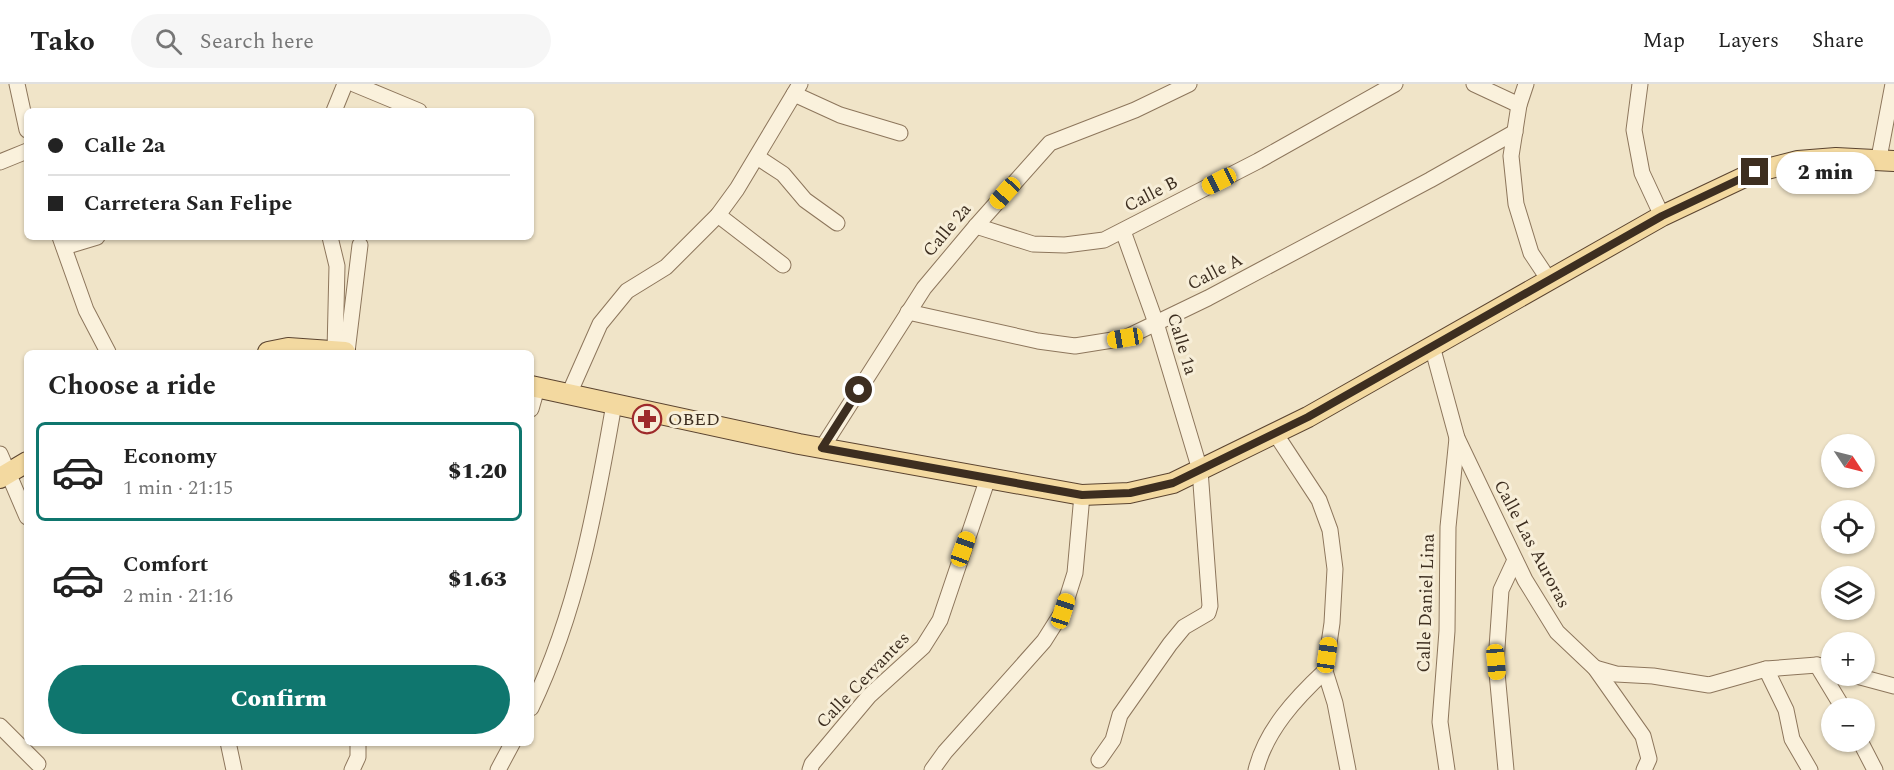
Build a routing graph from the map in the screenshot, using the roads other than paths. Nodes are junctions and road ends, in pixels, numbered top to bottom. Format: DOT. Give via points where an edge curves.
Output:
graph roads {
  1 [pos="17,84"];
  2 [pos="345,84"];
  3 [pos="354,84"];
  4 [pos="1189,84"];
  5 [pos="1395,84"];
  6 [pos="1474,84"];
  7 [pos="1526,84"];
  8 [pos="1640,84"];
  9 [pos="1893,84"];
  10 [pos="797,89"];
  11 [pos="1519,105"];
  12 [pos="335,108"];
  13 [pos="412,108"];
  14 [pos="24,116"];
  15 [pos="1515,132"];
  16 [pos="900,133"];
  17 [pos="24,152"];
  18 [pos="757,157"];
  19 [pos="1886,160"];
  20 [pos="0,162"];
  21 [pos="718,215"];
  22 [pos="1662,216"];
  23 [pos="837,223"];
  24 [pos="976,226"];
  25 [pos="1123,231"];
  26 [pos="331,240"];
  27 [pos="62,242"];
  28 [pos="360,245"];
  29 [pos="783,265"];
  30 [pos="1549,280"];
  31 [pos="908,312"];
  32 [pos="1156,323"];
  33 [pos="1432,346"];
  34 [pos="107,350"];
  35 [pos="342,350"];
  36 [pos="342,350"];
  37 [pos="534,387"];
  38 [pos="569,394"];
  39 [pos="614,404"];
  40 [pos="1275,433"];
  41 [pos="1457,438"];
  42 [pos="822,448"];
  43 [pos="0,454"];
  44 [pos="24,464"];
  45 [pos="1200,470"];
  46 [pos="5,476"];
  47 [pos="988,478"];
  48 [pos="1082,495"];
  49 [pos="24,511"];
  50 [pos="1515,560"];
  51 [pos="1821,667"];
  52 [pos="1594,668"];
  53 [pos="1766,669"];
  54 [pos="1325,671"];
  55 [pos="1875,681"];
  56 [pos="1894,686"];
  57 [pos="534,702"];
  58 [pos="0,726"];
  59 [pos="229,746"];
  60 [pos="358,746"];
  61 [pos="511,746"];
  62 [pos="1866,752"];
  63 [pos="1099,760"];
  64 [pos="38,765"];
  65 [pos="234,770"];
  66 [pos="352,770"];
  67 [pos="498,770"];
  68 [pos="810,770"];
  69 [pos="932,770"];
  70 [pos="1256,770"];
  71 [pos="1348,770"];
  72 [pos="1447,770"];
  73 [pos="1506,770"];
  74 [pos="1644,770"];
  75 [pos="1810,770"];
  76 [pos="1875,770"];
  1 -- 14 [label="street"];
  2 -- 12 [label="street"];
  3 -- 13 [label="street"];
  4 -- 24 [label="street, Calle 2a" via="1050,143"];
  5 -- 25 [label="street, Calle B"];
  6 -- 11 [label="street"];
  7 -- 11 [label="street"];
  8 -- 22 [label="street" via="1634,130 1642,173"];
  9 -- 19 [label="street"];
  10 -- 16 [label="street" via="840,115"];
  10 -- 18 [label="street"];
  11 -- 15 [label="street"];
  15 -- 30 [label="street" via="1512,156 1516,204 1532,253"];
  15 -- 32 [label="street, Calle A"];
  17 -- 20 [label="street"];
  18 -- 21 [label="street"];
  18 -- 23 [label="street" via="783,174 805,200"];
  19 -- 22 [label="main road" via="1798,161 1755,172"];
  21 -- 29 [label="street"];
  21 -- 38 [label="street" via="666,267 627,291 600,324"];
  22 -- 30 [label="main road"];
  24 -- 25 [label="street, Calle B" via="1044,245 1104,240"];
  24 -- 31 [label="street, Calle 2a"];
  25 -- 32 [label="street, Calle 1a"];
  26 -- 35 [label="street" via="337,266"];
  27 -- 34 [label="street" via="86,310"];
  28 -- 36 [label="street"];
  30 -- 33 [label="main road"];
  31 -- 32 [label="street, Calle A" via="1075,346 1125,338"];
  31 -- 42 [label="street, Calle 2a"];
  32 -- 45 [label="street, Calle 1a"];
  33 -- 40 [label="main road"];
  33 -- 41 [label="street, Calle Las Auroras"];
  37 -- 38 [label="main road"];
  38 -- 39 [label="main road"];
  39 -- 42 [label="main road"];
  39 -- 57 [label="street" via="596,509 569,615"];
  40 -- 45 [label="main road"];
  40 -- 54 [label="street" via="1319,500 1330,530 1335,569"];
  41 -- 50 [label="street, Calle Las Auroras"];
  41 -- 72 [label="street, Calle Daniel Lina" via="1448,527 1447,631 1440,722"];
  42 -- 47 [label="main road"];
  43 -- 46 [label="street"];
  44 -- 46 [label="main road"];
  45 -- 48 [label="main road" via="1173,483 1130,493"];
  45 -- 63 [label="street, Calle 1a" via="1208,613 1184,627 1170,644 1120,715 1113,740"];
  46 -- 49 [label="street"];
  47 -- 48 [label="main road"];
  47 -- 68 [label="street, Calle Cervantes" via="934,629 923,647 841,727"];
  48 -- 69 [label="street" via="1075,573 1063,611 1044,641"];
  50 -- 52 [label="street, Calle Las Auroras" via="1557,632"];
  50 -- 73 [label="street" via="1501,590 1496,662"];
  51 -- 53 [label="street"];
  52 -- 53 [label="street" via="1709,686"];
  52 -- 74 [label="street, Calle Las Auroras" via="1643,736 1649,759"];
  53 -- 75 [label="street" via="1786,710 1792,739"];
  54 -- 70 [label="street" via="1305,690 1266,742"];
  54 -- 71 [label="street"];
  55 -- 56 [label="street"];
  58 -- 64 [label="street"];
  59 -- 65 [label="street"];
  60 -- 66 [label="street"];
  61 -- 67 [label="street"];
  62 -- 76 [label="street"];
}
